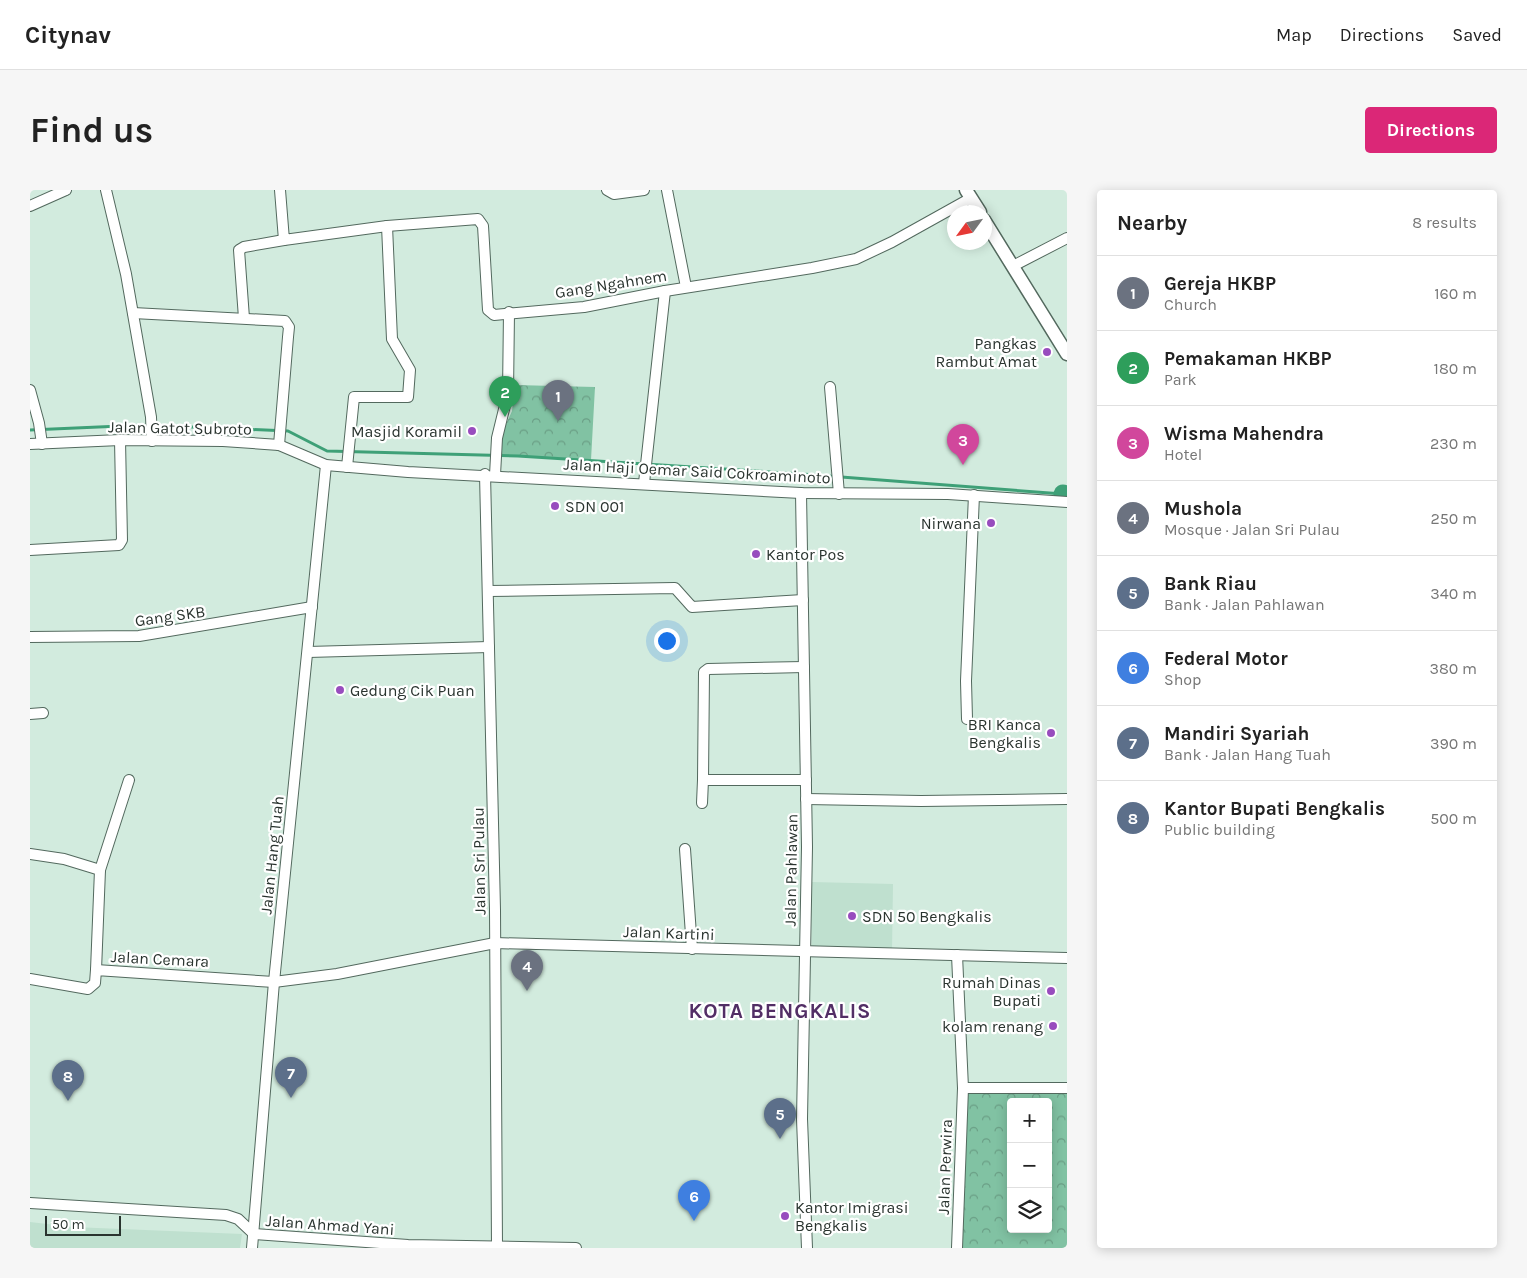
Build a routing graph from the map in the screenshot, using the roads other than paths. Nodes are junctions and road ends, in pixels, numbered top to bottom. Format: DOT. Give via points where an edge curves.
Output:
graph roads {
  1 [pos="66,190"];
  2 [pos="106,190"];
  3 [pos="280,190"];
  4 [pos="607,190"];
  5 [pos="644,190"];
  6 [pos="667,190"];
  7 [pos="968,194"];
  8 [pos="975,205"];
  9 [pos="30,206"];
  10 [pos="388,226"];
  11 [pos="992,233"];
  12 [pos="1067,238"];
  13 [pos="284,240"];
  14 [pos="1013,266"];
  15 [pos="686,287"];
  16 [pos="665,290"];
  17 [pos="509,312"];
  18 [pos="133,313"];
  19 [pos="244,318"];
  20 [pos="1067,354"];
  21 [pos="830,387"];
  22 [pos="30,390"];
  23 [pos="152,438"];
  24 [pos="279,438"];
  25 [pos="120,440"];
  26 [pos="42,441"];
  27 [pos="30,444"];
  28 [pos="348,464"];
  29 [pos="326,465"];
  30 [pos="492,472"];
  31 [pos="644,479"];
  32 [pos="839,490"];
  33 [pos="801,493"];
  34 [pos="974,496"];
  35 [pos="1067,502"];
  36 [pos="30,550"];
  37 [pos="488,591"];
  38 [pos="803,600"];
  39 [pos="312,607"];
  40 [pos="30,637"];
  41 [pos="489,647"];
  42 [pos="308,652"];
  43 [pos="804,667"];
  44 [pos="43,713"];
  45 [pos="30,714"];
  46 [pos="967,719"];
  47 [pos="129,780"];
  48 [pos="703,780"];
  49 [pos="806,780"];
  50 [pos="806,799"];
  51 [pos="1067,799"];
  52 [pos="702,803"];
  53 [pos="685,849"];
  54 [pos="30,854"];
  55 [pos="100,870"];
  56 [pos="494,943"];
  57 [pos="692,948"];
  58 [pos="804,952"];
  59 [pos="957,955"];
  60 [pos="1067,958"];
  61 [pos="96,970"];
  62 [pos="30,979"];
  63 [pos="274,982"];
  64 [pos="963,1088"];
  65 [pos="1067,1088"];
  66 [pos="30,1203"];
  67 [pos="254,1234"];
  68 [pos="497,1246"];
  69 [pos="252,1248"];
  70 [pos="576,1248"];
  71 [pos="807,1248"];
  72 [pos="957,1248"];
  1 -- 9 [label="street"];
  2 -- 18 [label="street"];
  3 -- 13 [label="street"];
  4 -- 5 [label="street" via="614,194"];
  6 -- 15 [label="street"];
  7 -- 8 [label="main road"];
  7 -- 15 [label="street, Gang Ngahnem" via="892,242 856,259"];
  10 -- 13 [label="street, Gang Ngahnem"];
  10 -- 17 [label="street, Gang Ngahnem" via="478,219 483,226 488,310 494,314"];
  10 -- 28 [label="street" via="392,339 410,370 408,397 354,397"];
  11 -- 14 [label="main road"];
  12 -- 14 [label="street"];
  13 -- 19 [label="street, Gang Ngahnem" via="239,250"];
  14 -- 20 [label="main road"];
  15 -- 16 [label="street, Gang Ngahnem"];
  16 -- 17 [label="street, Gang Ngahnem" via="584,307"];
  16 -- 31 [label="street"];
  17 -- 30 [label="street, Jalan Sri Pulau" via="508,393"];
  18 -- 19 [label="street"];
  18 -- 23 [label="street"];
  19 -- 24 [label="street" via="283,319 289,327"];
  21 -- 32 [label="street"];
  22 -- 26 [label="street"];
  23 -- 24 [label="street, Jalan Gatot Subroto" via="223,441"];
  23 -- 25 [label="street, Jalan Gatot Subroto"];
  24 -- 29 [label="street, Jalan Gatot Subroto"];
  25 -- 26 [label="street, Jalan Gatot Subroto"];
  25 -- 36 [label="street" via="122,540 119,544"];
  26 -- 27 [label="street, Jalan Gatot Subroto"];
  28 -- 29 [label="street, Jalan Haji Oemar Said Cokroaminoto"];
  28 -- 30 [label="street, Jalan Haji Oemar Said Cokroaminoto"];
  29 -- 39 [label="street, Jalan Hang Tuah"];
  30 -- 31 [label="street, Jalan Haji Oemar Said Cokroaminoto"];
  30 -- 37 [label="street, Jalan Sri Pulau"];
  31 -- 33 [label="street, Jalan Haji Oemar Said Cokroaminoto"];
  32 -- 33 [label="street, Jalan Haji Oemar Said Cokroaminoto"];
  32 -- 34 [label="street, Jalan Haji Oemar Said Cokroaminoto"];
  33 -- 38 [label="street, Jalan Pahlawan"];
  34 -- 35 [label="street, Jalan Haji Oemar Said Cokroaminoto"];
  34 -- 46 [label="street"];
  37 -- 38 [label="street" via="676,588 692,607"];
  37 -- 41 [label="street, Jalan Sri Pulau"];
  38 -- 43 [label="street, Jalan Pahlawan"];
  39 -- 40 [label="street, Gang SKB" via="140,636"];
  39 -- 42 [label="street, Jalan Hang Tuah"];
  41 -- 42 [label="street"];
  41 -- 56 [label="street, Jalan Sri Pulau"];
  42 -- 63 [label="street, Jalan Hang Tuah"];
  43 -- 48 [label="street" via="708,669 704,672"];
  43 -- 49 [label="street, Jalan Pahlawan"];
  44 -- 45 [label="street"];
  47 -- 55 [label="street"];
  48 -- 49 [label="street"];
  48 -- 52 [label="street"];
  49 -- 50 [label="street, Jalan Pahlawan"];
  50 -- 51 [label="street"];
  50 -- 58 [label="street, Jalan Pahlawan"];
  53 -- 57 [label="street"];
  54 -- 55 [label="street" via="64,859"];
  55 -- 61 [label="street"];
  56 -- 57 [label="street, Jalan Kartini"];
  56 -- 63 [label="street, Jalan Kartini" via="337,974"];
  56 -- 68 [label="street, Jalan Sri Pulau"];
  57 -- 58 [label="street, Jalan Kartini"];
  58 -- 59 [label="street, Jalan Kartini"];
  58 -- 71 [label="street, Jalan Pahlawan" via="802,1119"];
  59 -- 60 [label="street, Jalan Kartini"];
  59 -- 64 [label="street, Jalan Perwira"];
  61 -- 62 [label="street, Jalan Cemara" via="95,983 88,989"];
  61 -- 63 [label="street, Jalan Cemara"];
  63 -- 67 [label="street, Jalan Hang Tuah"];
  64 -- 65 [label="street"];
  64 -- 72 [label="street, Jalan Perwira"];
  66 -- 67 [label="street, Jalan Ahmad Yani" via="226,1215 238,1219"];
  67 -- 68 [label="street, Jalan Ahmad Yani" via="408,1245"];
  67 -- 69 [label="street, Jalan Hang Tuah"];
  68 -- 70 [label="street, Jalan Ahmad Yani"];
}
